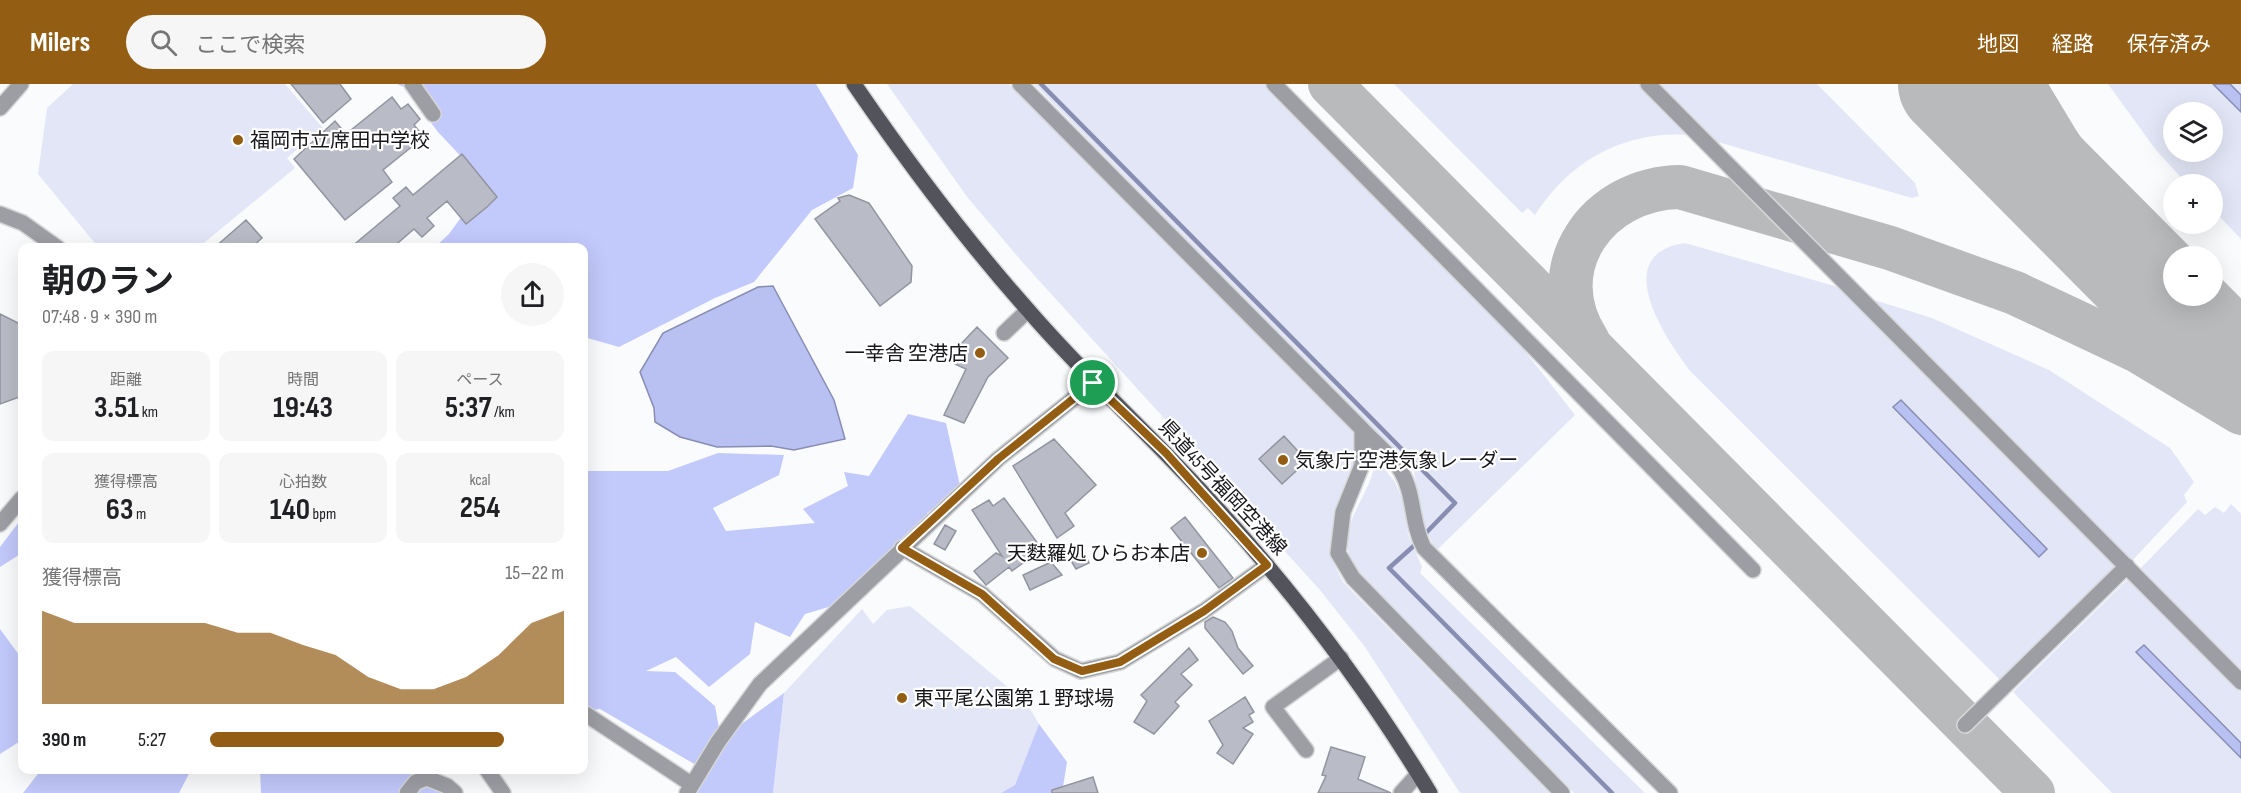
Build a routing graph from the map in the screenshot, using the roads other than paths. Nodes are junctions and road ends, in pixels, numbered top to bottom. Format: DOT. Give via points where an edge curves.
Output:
graph roads {
  1 [pos="21,84"];
  2 [pos="412,84"];
  3 [pos="854,84"];
  4 [pos="1020,84"];
  5 [pos="1274,84"];
  6 [pos="1648,84"];
  7 [pos="0,108"];
  8 [pos="433,114"];
  9 [pos="0,214"];
  10 [pos="51,243"];
  11 [pos="1028,310"];
  12 [pos="1004,333"];
  13 [pos="1093,383"];
  14 [pos="1362,429"];
  15 [pos="18,503"];
  16 [pos="0,524"];
  17 [pos="902,548"];
  18 [pos="1433,557"];
  19 [pos="1267,565"];
  20 [pos="2127,566"];
  21 [pos="1753,570"];
  22 [pos="1341,658"];
  23 [pos="2241,682"];
  24 [pos="588,716"];
  25 [pos="1965,725"];
  26 [pos="1306,750"];
  27 [pos="490,774"];
  28 [pos="1418,774"];
  29 [pos="689,788"];
  30 [pos="407,793"];
  31 [pos="455,793"];
  32 [pos="503,793"];
  33 [pos="1401,793"];
  34 [pos="1430,793"];
  35 [pos="1562,793"];
  36 [pos="1656,793"];
  37 [pos="1670,793"];
  1 -- 7 [label="street"];
  2 -- 8 [label="street"];
  3 -- 11 [label="main road, 県道45号福岡空港線" via="966,237"];
  4 -- 14 [label="street"];
  5 -- 21 [label="street"];
  6 -- 20 [label="street"];
  9 -- 10 [label="street" via="23,223"];
  11 -- 12 [label="street"];
  11 -- 13 [label="main road, 県道45号福岡空港線"];
  13 -- 17 [label="street" via="1061,413 998,459"];
  13 -- 19 [label="main road, 県道45号福岡空港線"];
  14 -- 18 [label="street" via="1400,470 1416,533"];
  14 -- 35 [label="street" via="1362,465 1344,512 1338,553 1353,578"];
  15 -- 16 [label="street"];
  17 -- 19 [label="street" via="982,594 1054,659 1082,671 1120,662 1164,629"];
  17 -- 29 [label="street" via="760,684"];
  18 -- 36 [label="street" via="1445,582"];
  18 -- 37 [label="street"];
  19 -- 22 [label="main road, 県道45号福岡空港線"];
  20 -- 23 [label="street"];
  20 -- 25 [label="street"];
  22 -- 26 [label="street" via="1273,707"];
  22 -- 28 [label="main road, 県道45号福岡空港線"];
  24 -- 29 [label="street"];
  27 -- 32 [label="street"];
  28 -- 33 [label="street"];
  28 -- 34 [label="main road, 県道45号福岡空港線"];
  30 -- 31 [label="street" via="416,782 427,778"];
}
